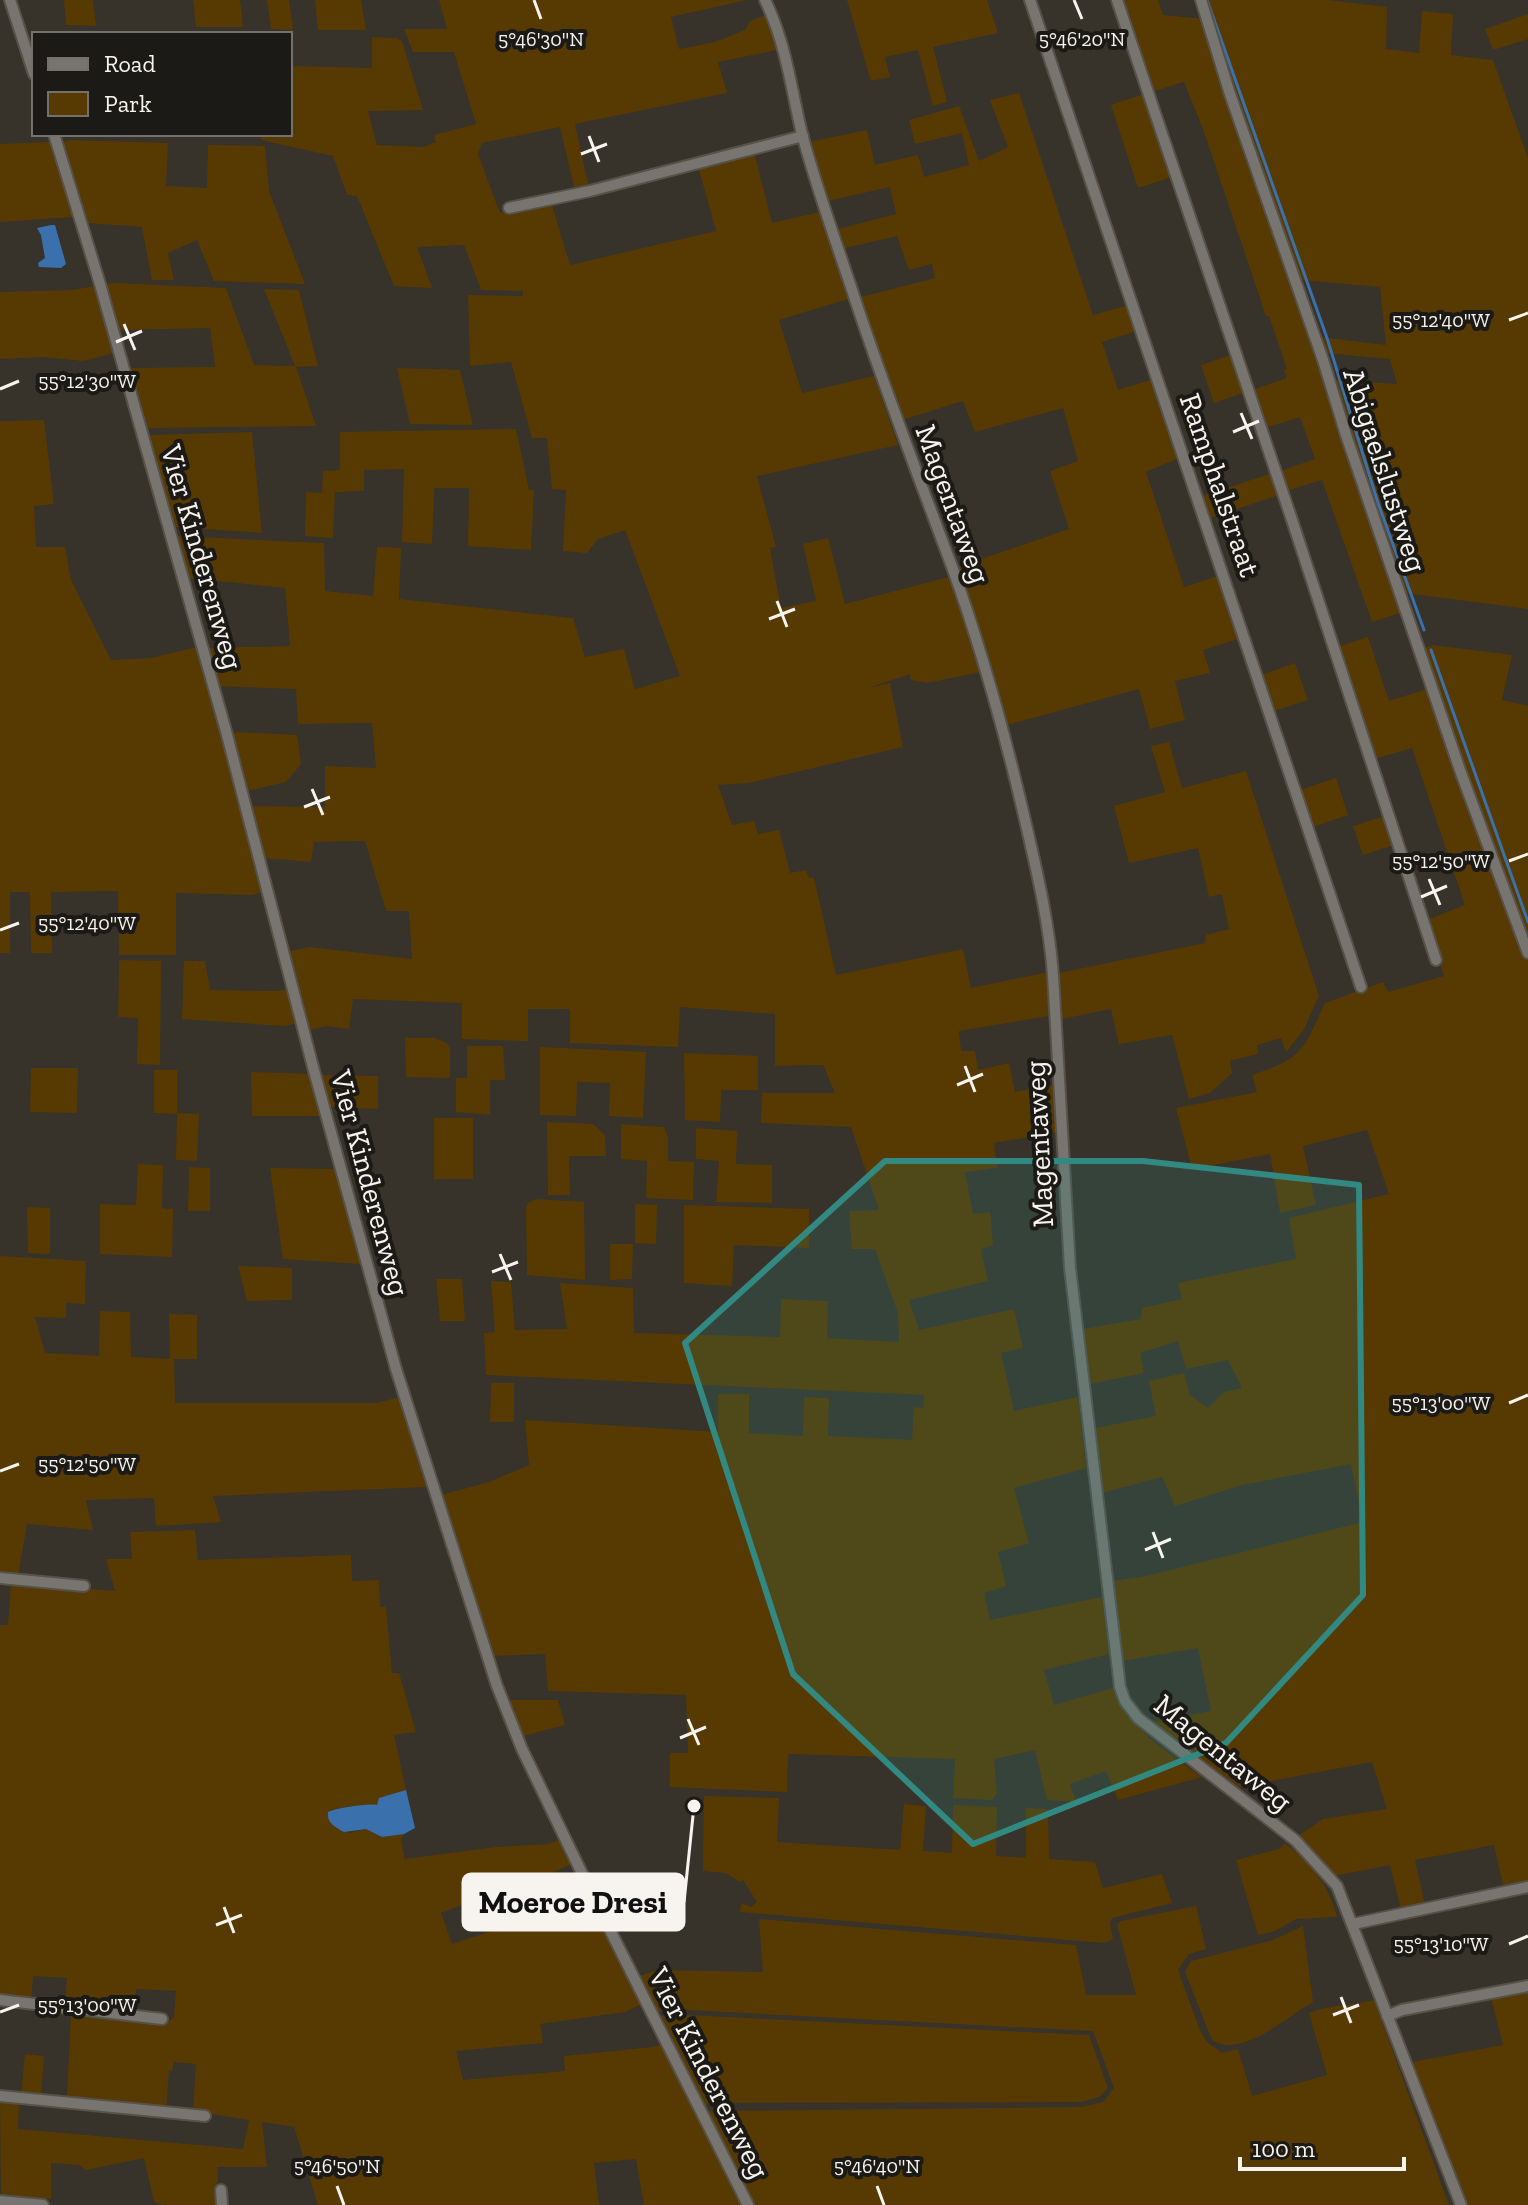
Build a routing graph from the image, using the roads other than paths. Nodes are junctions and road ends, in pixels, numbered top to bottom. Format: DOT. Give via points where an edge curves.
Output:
graph roads {
  1 [pos="10,0"];
  2 [pos="765,0"];
  3 [pos="1030,0"];
  4 [pos="1117,0"];
  5 [pos="1201,0"];
  6 [pos="32,68"];
  7 [pos="55,136"];
  8 [pos="803,136"];
  9 [pos="509,208"];
  10 [pos="1528,953"];
  11 [pos="1436,960"];
  12 [pos="1361,987"];
  13 [pos="0,1578"];
  14 [pos="84,1586"];
  15 [pos="1528,1887"];
  16 [pos="1353,1924"];
  17 [pos="1528,1986"];
  18 [pos="0,2000"];
  19 [pos="1387,2016"];
  20 [pos="162,2019"];
  21 [pos="0,2096"];
  22 [pos="205,2116"];
  23 [pos="221,2190"];
  24 [pos="0,2201"];
  25 [pos="43,2205"];
  26 [pos="222,2205"];
  27 [pos="748,2205"];
  28 [pos="1461,2205"];
  1 -- 6 [label="street"];
  2 -- 8 [label="street, Magentaweg" via="788,62"];
  3 -- 12 [label="street, Ramphalstraat"];
  4 -- 11 [label="street"];
  5 -- 10 [label="street, Abigaelslustweg" via="1466,787"];
  7 -- 27 [label="street, Vier Kinderenweg" via="226,731 396,1369 497,1686 591,1892"];
  8 -- 9 [label="street"];
  8 -- 16 [label="street, Magentaweg" via="885,390 983,662 1040,884 1053,975 1070,1268 1120,1687 1138,1718 1312,1857 1337,1886"];
  13 -- 14 [label="street"];
  15 -- 16 [label="street"];
  16 -- 19 [label="street, Magentaweg"];
  17 -- 19 [label="street"];
  18 -- 20 [label="street"];
  19 -- 28 [label="street, Magentaweg"];
  21 -- 22 [label="street"];
  23 -- 26 [label="street"];
  24 -- 25 [label="street"];
}
